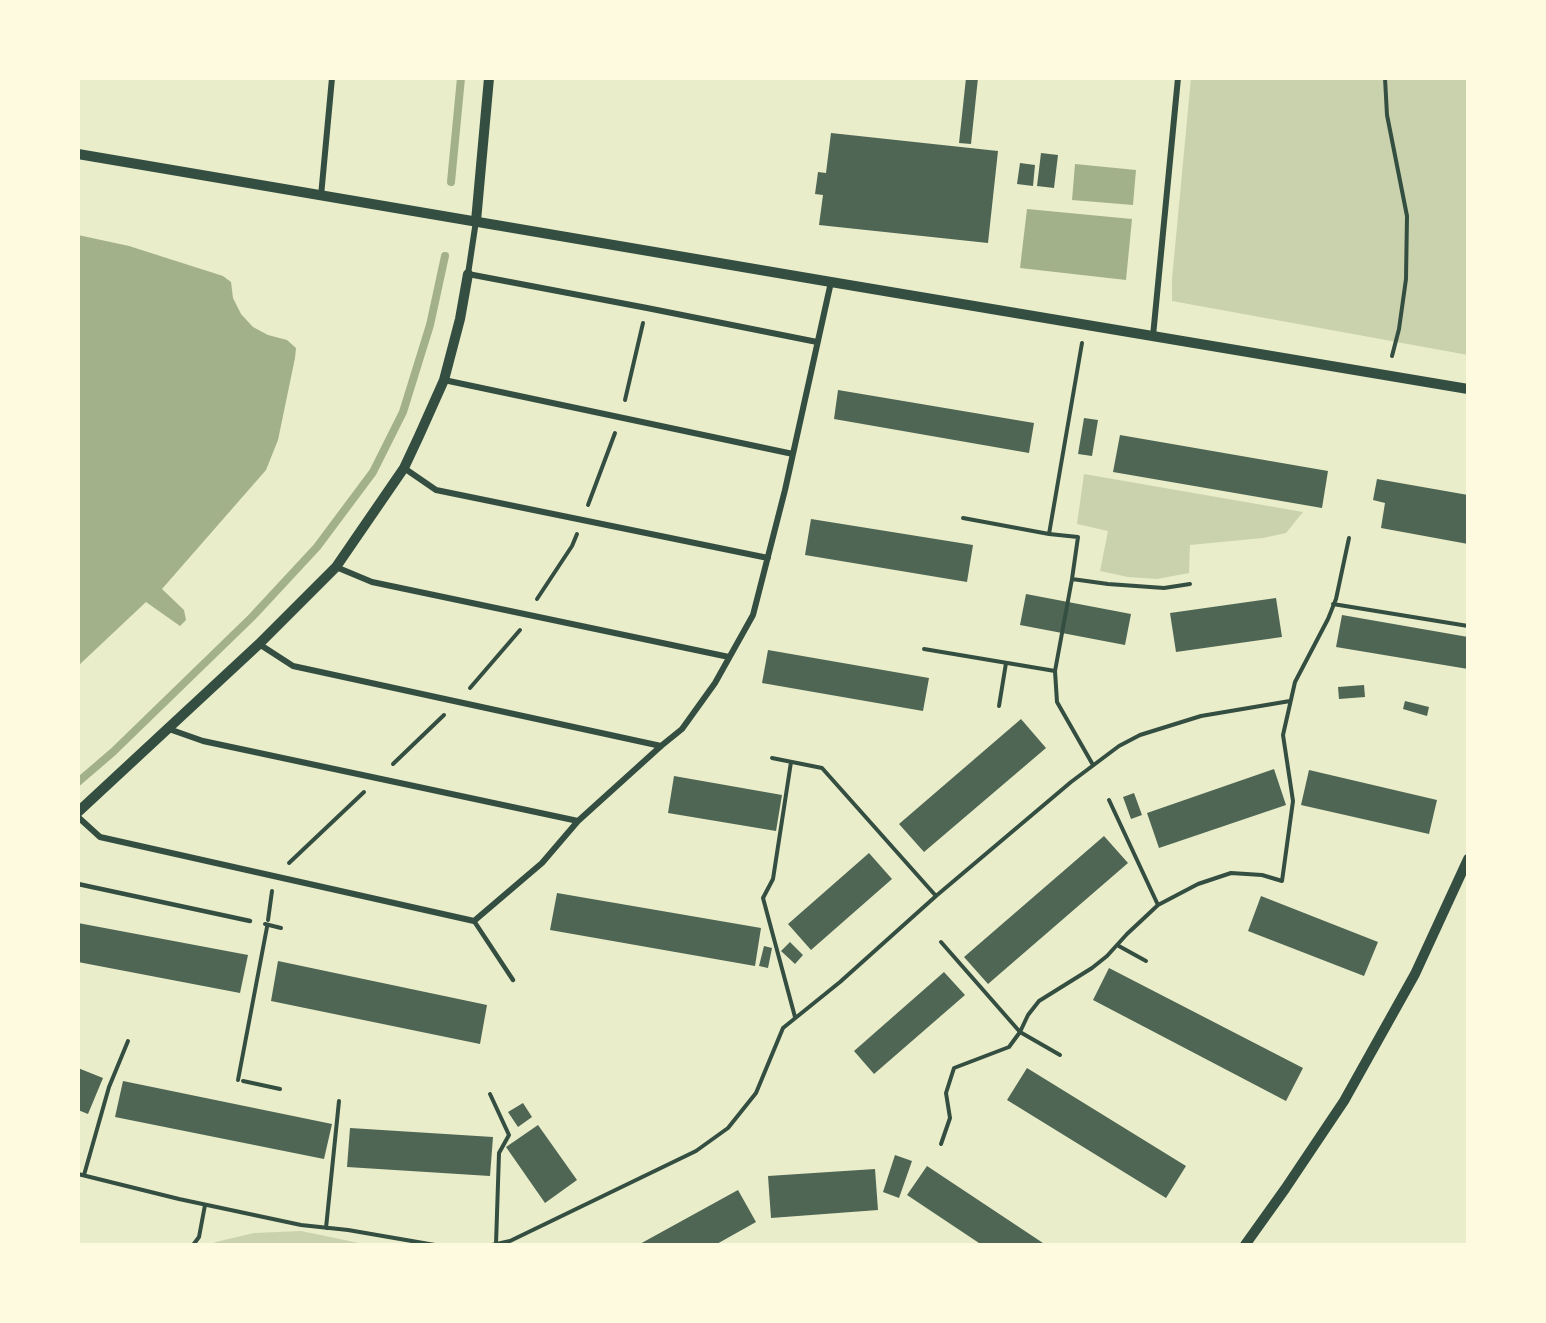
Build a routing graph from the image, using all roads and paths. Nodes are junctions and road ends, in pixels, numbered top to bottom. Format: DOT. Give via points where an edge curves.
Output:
graph roads {
  1 [pos="332,78"];
  2 [pos="489,78"];
  3 [pos="1178,78"];
  4 [pos="1385,78"];
  5 [pos="78,154"];
  6 [pos="321,196"];
  7 [pos="476,221"];
  8 [pos="468,274"];
  9 [pos="831,282"];
  10 [pos="1085,325"];
  11 [pos="1153,336"];
  12 [pos="818,342"];
  13 [pos="1388,374"];
  14 [pos="444,380"];
  15 [pos="1468,388"];
  16 [pos="793,454"];
  17 [pos="404,468"];
  18 [pos="963,518"];
  19 [pos="582,519"];
  20 [pos="1049,534"];
  21 [pos="1348,538"];
  22 [pos="768,558"];
  23 [pos="336,567"];
  24 [pos="1072,579"];
  25 [pos="1190,584"];
  26 [pos="1334,604"];
  27 [pos="530,616"];
  28 [pos="1468,626"];
  29 [pos="259,644"];
  30 [pos="924,649"];
  31 [pos="729,657"];
  32 [pos="1006,663"];
  33 [pos="1055,671"];
  34 [pos="1290,700"];
  35 [pos="457,702"];
  36 [pos="999,706"];
  37 [pos="166,728"];
  38 [pos="661,746"];
  39 [pos="772,758"];
  40 [pos="791,762"];
  41 [pos="1093,765"];
  42 [pos="378,779"];
  43 [pos="1109,800"];
  44 [pos="78,812"];
  45 [pos="78,817"];
  46 [pos="578,821"];
  47 [pos="1468,859"];
  48 [pos="274,876"];
  49 [pos="78,884"];
  50 [pos="936,896"];
  51 [pos="1158,905"];
  52 [pos="250,921"];
  53 [pos="474,921"];
  54 [pos="940,942"];
  55 [pos="1117,945"];
  56 [pos="1146,961"];
  57 [pos="513,980"];
  58 [pos="795,1017"];
  59 [pos="1020,1032"];
  60 [pos="128,1041"];
  61 [pos="1060,1055"];
  62 [pos="280,1089"];
  63 [pos="490,1094"];
  64 [pos="339,1101"];
  65 [pos="941,1144"];
  66 [pos="78,1174"];
  67 [pos="84,1175"];
  68 [pos="205,1205"];
  69 [pos="326,1228"];
  70 [pos="428,1244"];
  71 [pos="193,1245"];
  72 [pos="435,1245"];
  73 [pos="494,1245"];
  74 [pos="1245,1245"];
  1 -- 6 [label="street"];
  2 -- 7 [label="street"];
  3 -- 11 [label="street"];
  4 -- 13 [label="path" via="1387,115 1407,216 1406,279"];
  5 -- 6 [label="street"];
  6 -- 7 [label="street"];
  7 -- 8 [label="street"];
  7 -- 9 [label="street"];
  8 -- 12 [label="street"];
  8 -- 14 [label="street"];
  9 -- 10 [label="street"];
  9 -- 12 [label="street"];
  10 -- 11 [label="street"];
  10 -- 20 [label="path"];
  11 -- 13 [label="street"];
  12 -- 16 [label="street"];
  13 -- 15 [label="street"];
  14 -- 16 [label="street"];
  14 -- 17 [label="street"];
  16 -- 22 [label="street"];
  17 -- 19 [label="street" via="436,490"];
  17 -- 23 [label="street"];
  18 -- 20 [label="path"];
  19 -- 22 [label="street"];
  19 -- 27 [label="path" via="572,546"];
  20 -- 24 [label="path" via="1078,537"];
  21 -- 26 [label="path"];
  22 -- 31 [label="street" via="753,615"];
  23 -- 27 [label="street" via="372,582"];
  23 -- 29 [label="street"];
  24 -- 25 [label="path" via="1164,588"];
  24 -- 33 [label="path"];
  26 -- 28 [label="path"];
  26 -- 34 [label="path"];
  27 -- 31 [label="street"];
  27 -- 35 [label="path"];
  29 -- 35 [label="street" via="293,666"];
  29 -- 37 [label="street"];
  30 -- 32 [label="path"];
  31 -- 38 [label="street" via="682,729"];
  32 -- 33 [label="path"];
  32 -- 36 [label="path"];
  33 -- 41 [label="path" via="1057,702"];
  34 -- 41 [label="path" via="1201,716 1140,735"];
  34 -- 51 [label="path" via="1283,735 1293,801 1282,881 1231,873 1198,884"];
  35 -- 38 [label="street"];
  35 -- 42 [label="path"];
  37 -- 42 [label="street" via="203,741"];
  37 -- 44 [label="street"];
  38 -- 46 [label="street"];
  39 -- 40 [label="path"];
  40 -- 50 [label="path" via="822,768"];
  40 -- 58 [label="path" via="773,879 763,898"];
  41 -- 50 [label="path"];
  42 -- 46 [label="street"];
  42 -- 48 [label="path"];
  43 -- 51 [label="path"];
  45 -- 48 [label="street" via="100,837"];
  46 -- 53 [label="street" via="542,863"];
  47 -- 74 [label="street" via="1415,974 1344,1101"];
  48 -- 53 [label="street"];
  48 -- 62 [label="path" via="240,1081"];
  49 -- 52 [label="lane"];
  50 -- 58 [label="path"];
  51 -- 55 [label="path"];
  53 -- 57 [label="lane"];
  54 -- 59 [label="path"];
  55 -- 56 [label="path"];
  55 -- 59 [label="path" via="1092,968 1039,1001"];
  58 -- 73 [label="path" via="783,1028 756,1093 728,1128 696,1151 510,1241"];
  59 -- 61 [label="path"];
  59 -- 65 [label="path" via="1009,1047 954,1068 946,1093 950,1118"];
  60 -- 67 [label="path" via="109,1087"];
  63 -- 73 [label="path" via="509,1135 499,1153"];
  64 -- 69 [label="path"];
  66 -- 67 [label="path"];
  67 -- 68 [label="path"];
  68 -- 69 [label="path"];
  68 -- 71 [label="path" via="199,1237"];
  69 -- 70 [label="path"];
  70 -- 72 [label="path"];
}
